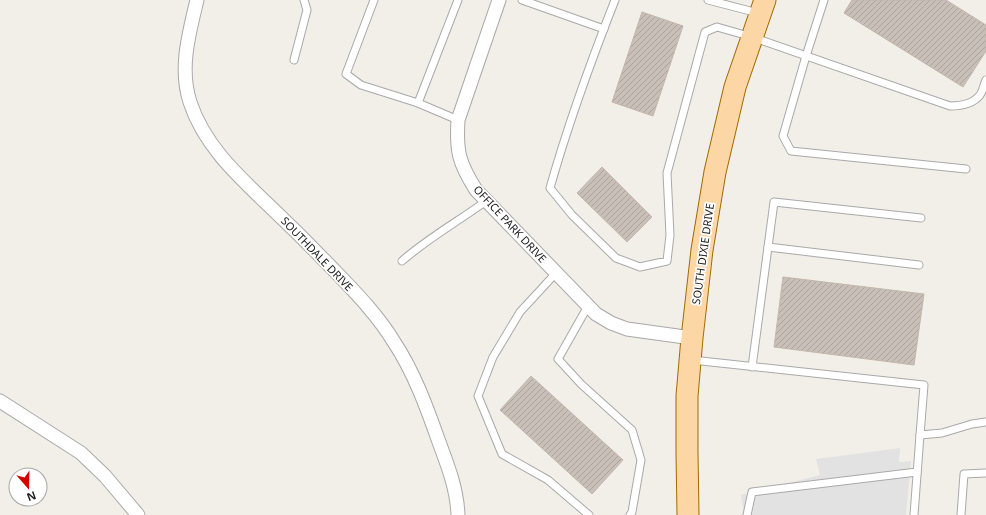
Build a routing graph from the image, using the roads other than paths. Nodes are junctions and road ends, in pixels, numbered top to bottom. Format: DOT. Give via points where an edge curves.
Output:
graph roads {
  1 [pos="197,0"];
  2 [pos="304,0"];
  3 [pos="374,0"];
  4 [pos="458,0"];
  5 [pos="499,0"];
  6 [pos="522,0"];
  7 [pos="615,0"];
  8 [pos="708,0"];
  9 [pos="824,0"];
  10 [pos="762,7"];
  11 [pos="604,29"];
  12 [pos="752,37"];
  13 [pos="806,56"];
  14 [pos="294,60"];
  15 [pos="986,80"];
  16 [pos="418,103"];
  17 [pos="458,120"];
  18 [pos="966,169"];
  19 [pos="486,201"];
  20 [pos="921,218"];
  21 [pos="768,247"];
  22 [pos="402,260"];
  23 [pos="919,264"];
  24 [pos="556,273"];
  25 [pos="588,306"];
  26 [pos="692,338"];
  27 [pos="690,360"];
  28 [pos="752,366"];
  29 [pos="0,401"];
  30 [pos="986,422"];
  31 [pos="920,435"];
  32 [pos="917,472"];
  33 [pos="986,473"];
  34 [pos="138,515"];
  35 [pos="458,515"];
  36 [pos="589,515"];
  37 [pos="630,515"];
  38 [pos="688,515"];
  39 [pos="747,515"];
  40 [pos="914,515"];
  41 [pos="961,515"];
  1 -- 35 [label="street, SOUTHDALE DRIVE" via="187,39 185,60 185,80 196,120 212,146 229,166 350,286 377,316 395,342 411,370 430,416 454,483"];
  2 -- 14 [label="lane" via="307,10"];
  3 -- 16 [label="lane" via="346,74 361,85"];
  4 -- 16 [label="lane"];
  5 -- 17 [label="street, OFFICE PARK DRIVE"];
  6 -- 11 [label="lane"];
  7 -- 11 [label="lane"];
  8 -- 10 [label="lane"];
  9 -- 13 [label="lane"];
  10 -- 12 [label="main road, SOUTH DIXIE DRIVE"];
  11 -- 12 [label="lane" via="550,188 572,215 616,258 640,266 667,261 670,235 668,173 705,32 718,27"];
  12 -- 13 [label="lane"];
  12 -- 26 [label="main road, SOUTH DIXIE DRIVE" via="735,87 715,172 702,250"];
  13 -- 15 [label="lane" via="950,106 972,102 980,95"];
  13 -- 18 [label="lane" via="783,136 791,150"];
  16 -- 17 [label="lane"];
  17 -- 19 [label="street, OFFICE PARK DRIVE" via="457,139 464,171"];
  19 -- 22 [label="lane"];
  19 -- 24 [label="street, OFFICE PARK DRIVE"];
  20 -- 21 [label="lane" via="774,202"];
  21 -- 23 [label="lane"];
  21 -- 28 [label="lane"];
  24 -- 25 [label="street, OFFICE PARK DRIVE"];
  24 -- 36 [label="lane" via="520,312 493,357 478,396 502,454 548,480"];
  25 -- 26 [label="street, OFFICE PARK DRIVE" via="611,323 627,329"];
  25 -- 37 [label="lane" via="558,359 581,384 632,430 641,460"];
  26 -- 27 [label="main road, SOUTH DIXIE DRIVE"];
  27 -- 28 [label="lane"];
  27 -- 38 [label="main road, SOUTH DIXIE DRIVE" via="687,403"];
  28 -- 31 [label="lane" via="924,385"];
  29 -- 34 [label="street" via="81,453 105,476"];
  30 -- 31 [label="lane" via="942,433"];
  31 -- 32 [label="lane"];
  32 -- 39 [label="lane" via="752,492"];
  32 -- 40 [label="lane"];
  33 -- 41 [label="lane" via="964,474"];
}
